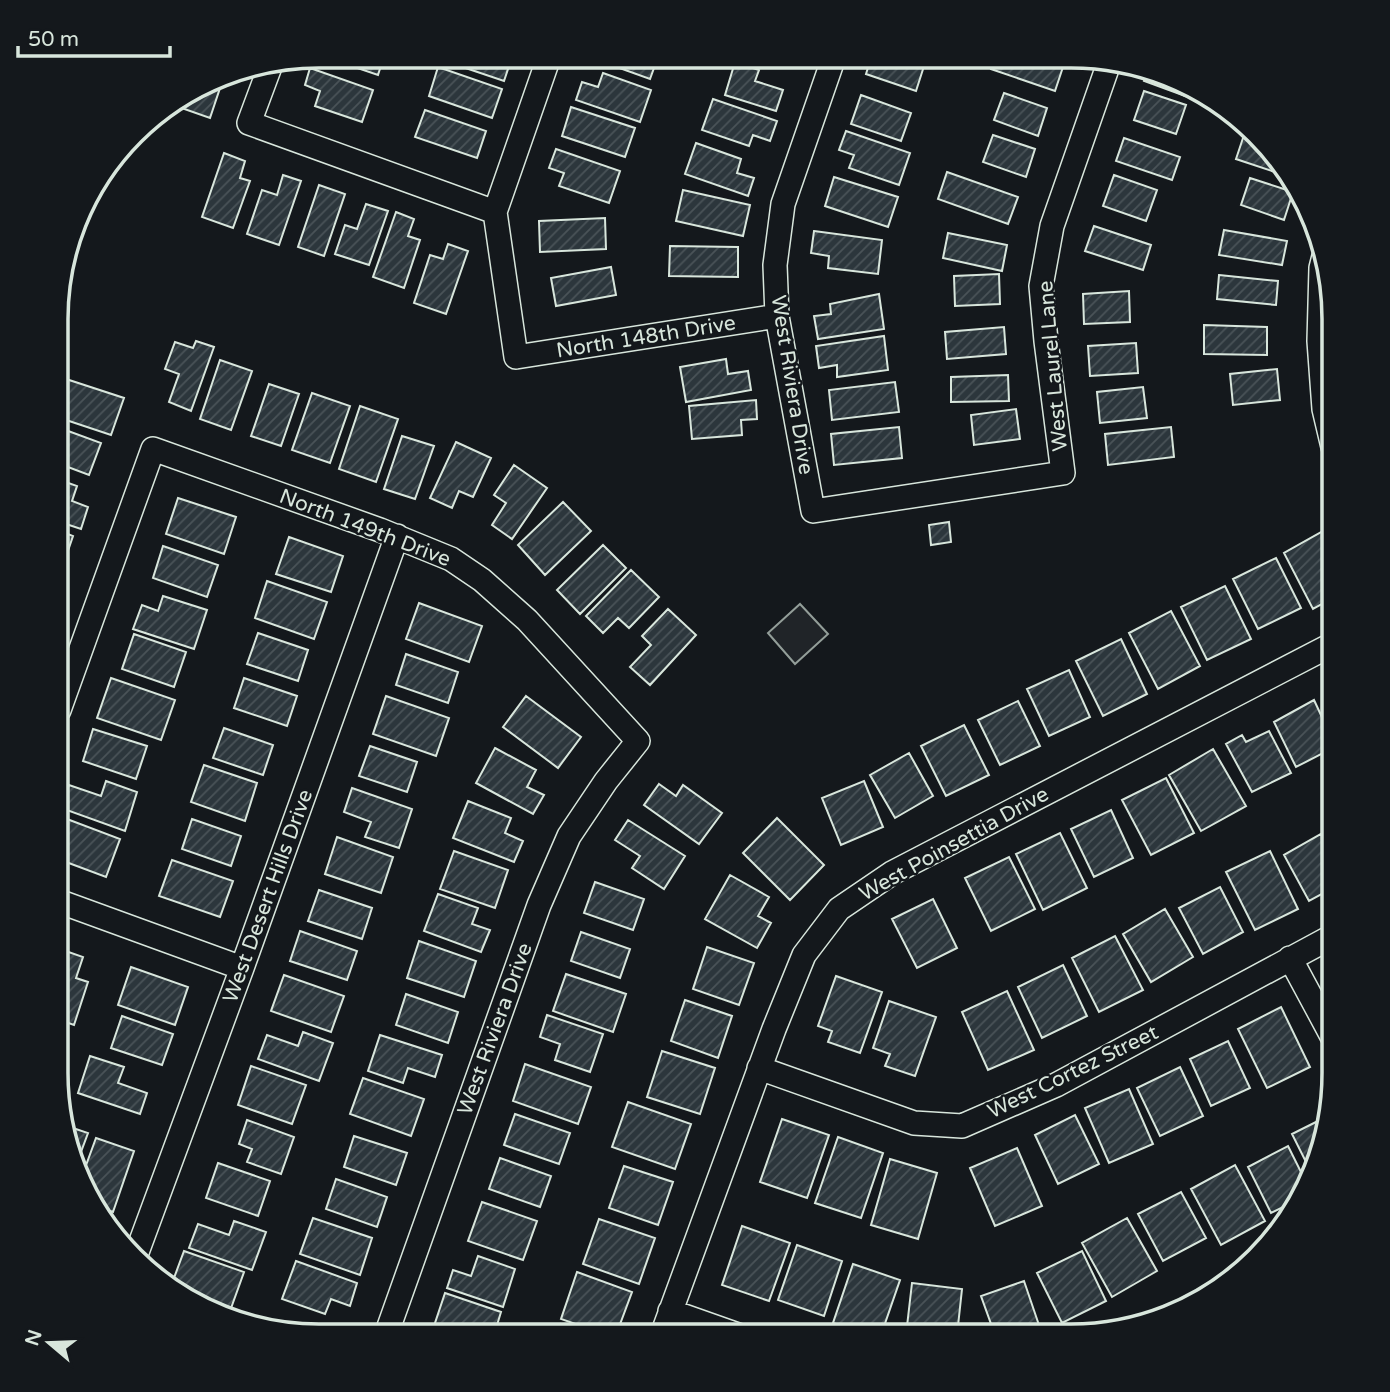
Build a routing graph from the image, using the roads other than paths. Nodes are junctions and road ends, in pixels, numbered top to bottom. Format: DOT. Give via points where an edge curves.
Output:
graph roads {
  1 [pos="545,68"];
  2 [pos="830,68"];
  3 [pos="1106,70"];
  4 [pos="267,74"];
  5 [pos="495,212"];
  6 [pos="1320,292"];
  7 [pos="776,316"];
  8 [pos="1322,382"];
  9 [pos="813,511"];
  10 [pos="397,536"];
  11 [pos="1322,650"];
  12 [pos="68,685"];
  13 [pos="638,741"];
  14 [pos="68,905"];
  15 [pos="1322,942"];
  16 [pos="1290,958"];
  17 [pos="242,968"];
  18 [pos="1322,1016"];
  19 [pos="759,1068"];
  20 [pos="139,1247"];
  21 [pos="670,1311"];
  22 [pos="390,1324"];
  23 [pos="666,1324"];
  24 [pos="707,1324"];
  1 -- 5 [label="street"];
  2 -- 7 [label="street, West Riviera Drive" via="783,204 775,264"];
  3 -- 9 [label="street, West Laurel Lane" via="1052,226 1041,286 1063,473"];
  4 -- 5 [label="street" via="249,124"];
  5 -- 7 [label="street, North 148th Drive" via="516,357"];
  6 -- 8 [label="street"];
  7 -- 9 [label="street, West Riviera Drive"];
  10 -- 12 [label="street, North 149th Drive" via="153,449"];
  10 -- 13 [label="street, North 149th Drive" via="451,559 482,580 527,620"];
  10 -- 17 [label="street, West Desert Hills Drive"];
  11 -- 19 [label="street, West Poinsettia Drive" via="892,873 839,909 804,955"];
  13 -- 22 [label="street, West Riviera Drive" via="569,836 539,905"];
  14 -- 17 [label="street"];
  15 -- 16 [label="street, West Cortez Street"];
  16 -- 18 [label="street"];
  16 -- 19 [label="street, West Cortez Street" via="1056,1085 962,1126 914,1123"];
  17 -- 20 [label="street, West Desert Hills Drive"];
  19 -- 21 [label="street, West Poinsettia Drive"];
  21 -- 23 [label="street, West Poinsettia Drive"];
  21 -- 24 [label="street"];
}
